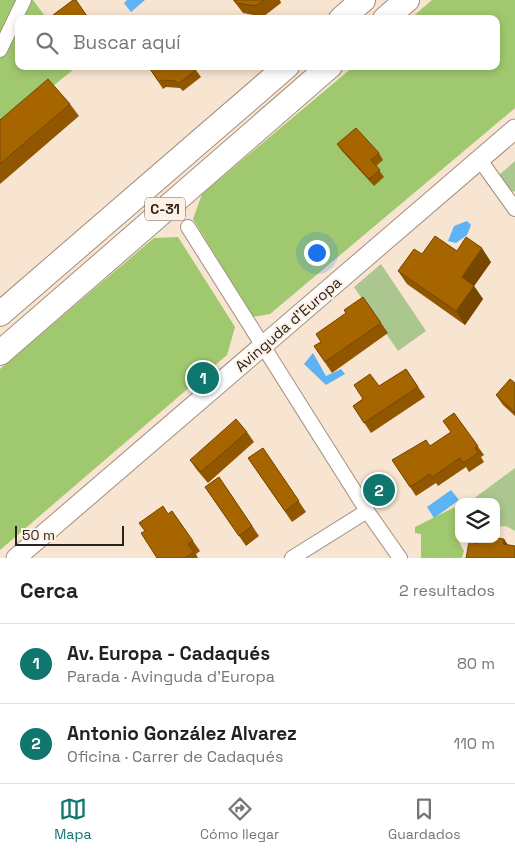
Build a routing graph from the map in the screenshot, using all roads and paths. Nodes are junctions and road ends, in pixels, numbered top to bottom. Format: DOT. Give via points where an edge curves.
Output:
graph roads {
  1 [pos="24,0"];
  2 [pos="363,0"];
  3 [pos="406,0"];
  4 [pos="17,15"];
  5 [pos="346,15"];
  6 [pos="389,15"];
  7 [pos="15,19"];
  8 [pos="0,50"];
  9 [pos="282,70"];
  10 [pos="325,70"];
  11 [pos="515,129"];
  12 [pos="480,160"];
  13 [pos="515,209"];
  14 [pos="188,227"];
  15 [pos="0,314"];
  16 [pos="262,346"];
  17 [pos="0,353"];
  18 [pos="367,511"];
  19 [pos="16,558"];
  20 [pos="292,558"];
  21 [pos="400,558"];
  1 -- 4 [label="street"];
  2 -- 5 [label="highway"];
  3 -- 6 [label="highway"];
  7 -- 8 [label="street"];
  9 -- 15 [label="highway, C-31"];
  10 -- 17 [label="highway, C-31"];
  11 -- 12 [label="street, Avinguda d'Europa"];
  12 -- 13 [label="street"];
  12 -- 16 [label="street, Avinguda d'Europa"];
  14 -- 16 [label="street"];
  16 -- 18 [label="street"];
  16 -- 19 [label="street, Avinguda d'Europa"];
  18 -- 20 [label="street"];
  18 -- 21 [label="street"];
}
